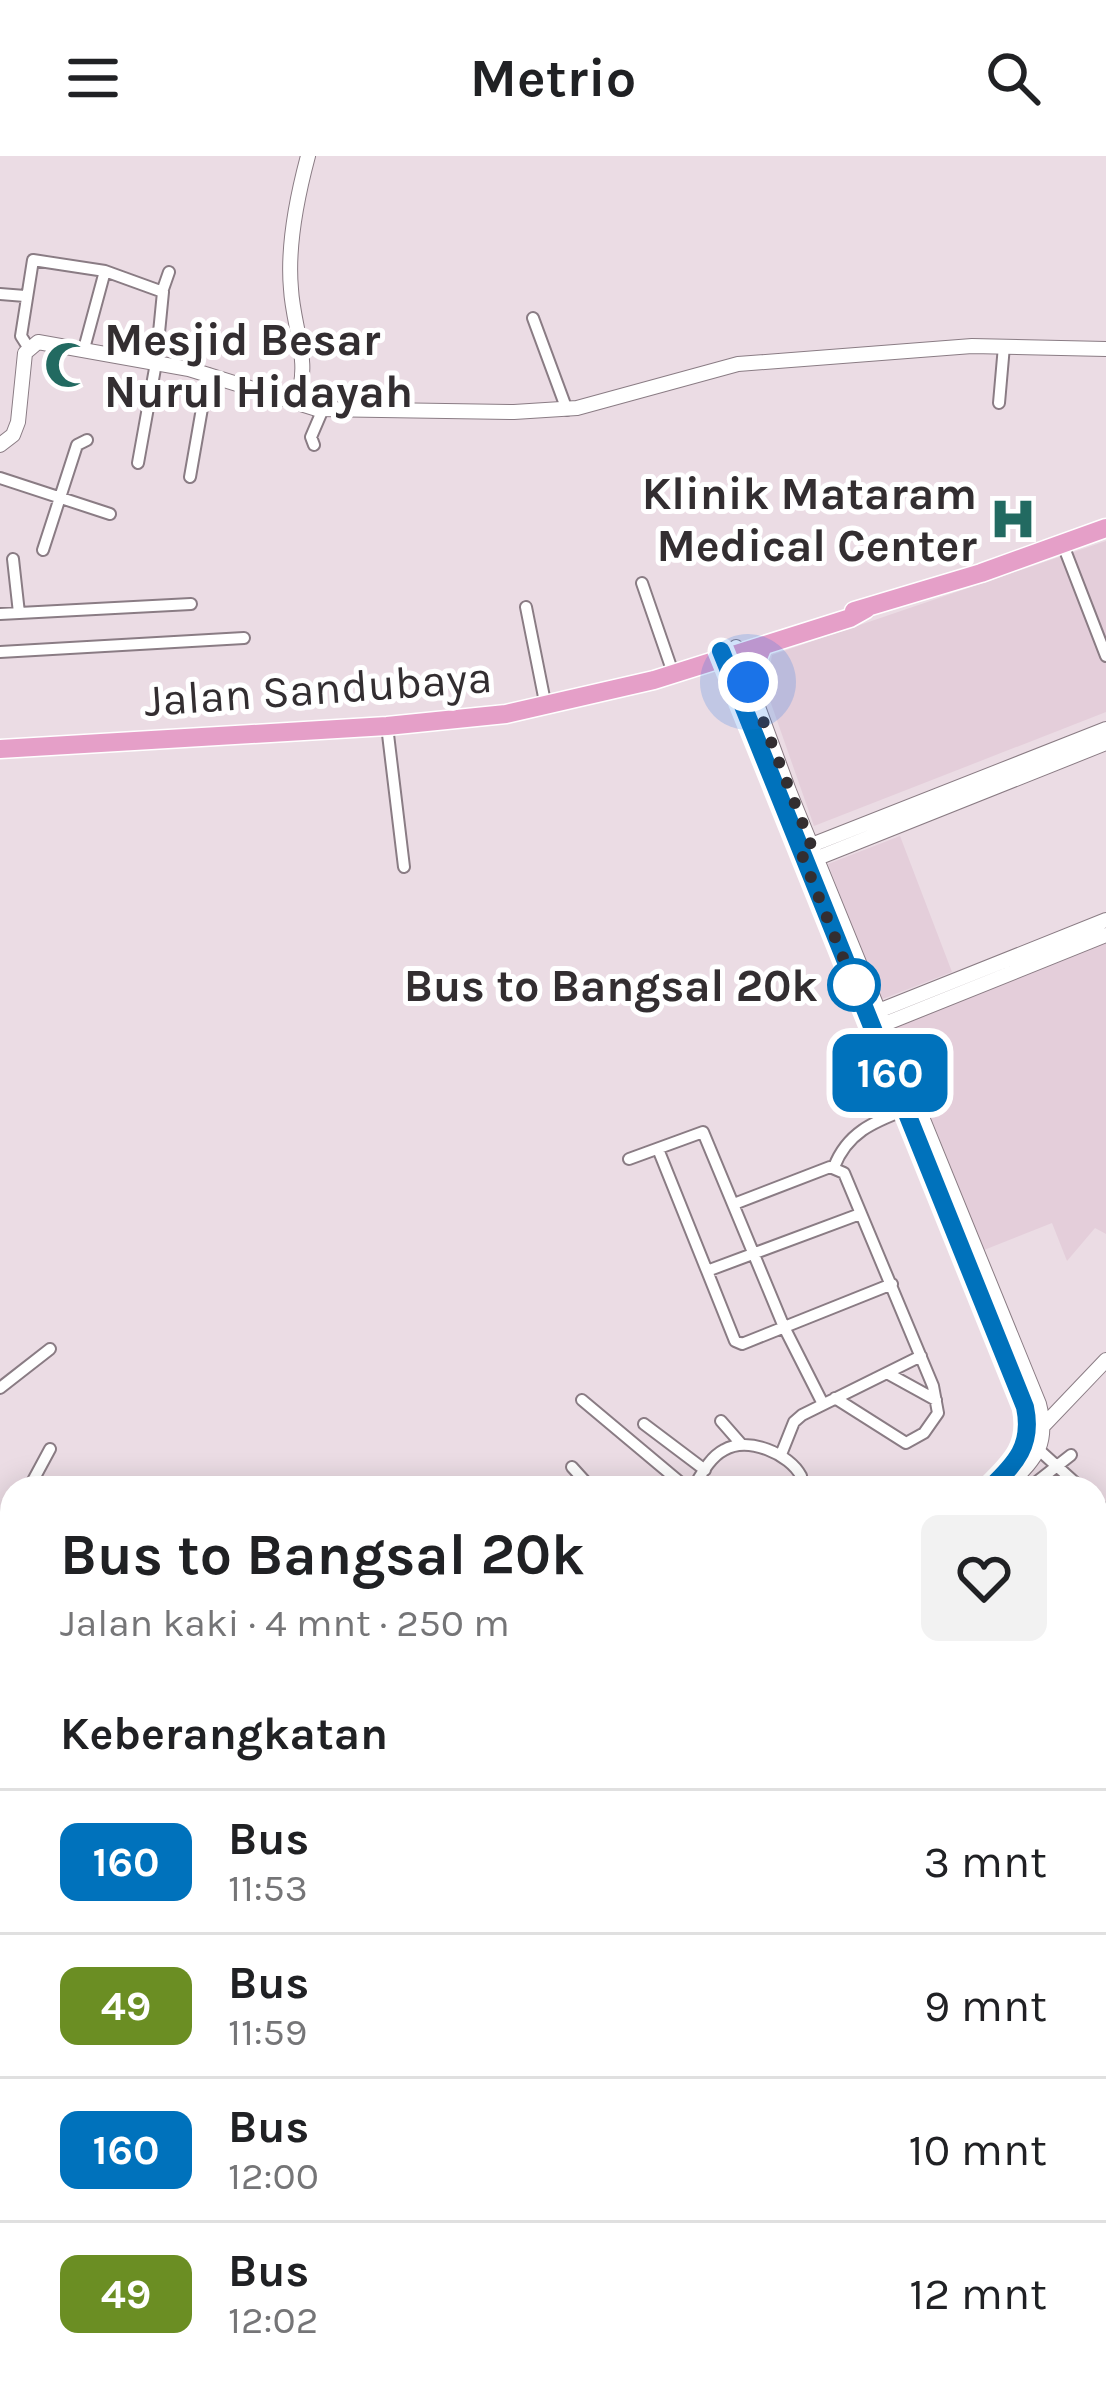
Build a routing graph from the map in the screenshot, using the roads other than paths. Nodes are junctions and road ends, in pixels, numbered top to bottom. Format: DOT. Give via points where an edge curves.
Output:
graph roads {
  1 [pos="308,156"];
  2 [pos="105,271"];
  3 [pos="169,272"];
  4 [pos="162,292"];
  5 [pos="0,294"];
  6 [pos="25,296"];
  7 [pos="533,318"];
  8 [pos="85,346"];
  9 [pos="1004,346"];
  10 [pos="28,347"];
  11 [pos="1106,350"];
  12 [pos="155,363"];
  13 [pos="208,374"];
  14 [pos="296,401"];
  15 [pos="999,403"];
  16 [pos="323,410"];
  17 [pos="567,410"];
  18 [pos="87,440"];
  19 [pos="0,445"];
  20 [pos="314,445"];
  21 [pos="138,463"];
  22 [pos="190,477"];
  23 [pos="0,478"];
  24 [pos="61,499"];
  25 [pos="110,514"];
  26 [pos="1106,528"];
  27 [pos="1063,545"];
  28 [pos="43,550"];
  29 [pos="14,559"];
  30 [pos="642,583"];
  31 [pos="191,604"];
  32 [pos="526,607"];
  33 [pos="866,609"];
  34 [pos="19,613"];
  35 [pos="0,614"];
  36 [pos="244,638"];
  37 [pos="763,646"];
  38 [pos="0,652"];
  39 [pos="730,652"];
  40 [pos="1106,656"];
  41 [pos="671,667"];
  42 [pos="637,682"];
  43 [pos="748,682"];
  44 [pos="546,707"];
  45 [pos="386,726"];
  46 [pos="1106,729"];
  47 [pos="1106,743"];
  48 [pos="0,749"];
  49 [pos="808,854"];
  50 [pos="404,867"];
  51 [pos="1106,920"];
  52 [pos="1106,935"];
  53 [pos="875,1020"];
  54 [pos="905,1110"];
  55 [pos="658,1149"];
  56 [pos="629,1159"];
  57 [pos="834,1167"];
  58 [pos="734,1204"];
  59 [pos="860,1214"];
  60 [pos="969,1246"];
  61 [pos="754,1254"];
  62 [pos="714,1269"];
  63 [pos="892,1284"];
  64 [pos="784,1327"];
  65 [pos="50,1349"];
  66 [pos="921,1356"];
  67 [pos="1012,1356"];
  68 [pos="1106,1360"];
  69 [pos="886,1372"];
  70 [pos="0,1388"];
  71 [pos="582,1400"];
  72 [pos="937,1400"];
  73 [pos="829,1401"];
  74 [pos="721,1421"];
  75 [pos="644,1424"];
  76 [pos="1044,1425"];
  77 [pos="742,1445"];
  78 [pos="50,1448"];
  79 [pos="1039,1450"];
  80 [pos="782,1452"];
  81 [pos="1071,1455"];
  82 [pos="572,1467"];
  83 [pos="1062,1469"];
  84 [pos="705,1470"];
  85 [pos="35,1476"];
  86 [pos="580,1476"];
  87 [pos="675,1476"];
  88 [pos="700,1476"];
  89 [pos="800,1476"];
  90 [pos="1001,1476"];
  91 [pos="1025,1476"];
  92 [pos="1044,1476"];
  93 [pos="1069,1476"];
  1 -- 14 [label="street" via="290,286 304,374"];
  2 -- 4 [label="street"];
  2 -- 6 [label="street" via="30,261"];
  2 -- 8 [label="street"];
  3 -- 4 [label="street"];
  4 -- 12 [label="street"];
  5 -- 6 [label="street"];
  6 -- 10 [label="street" via="21,336"];
  7 -- 17 [label="street"];
  9 -- 11 [label="street"];
  9 -- 15 [label="street"];
  9 -- 17 [label="street" via="738,364"];
  10 -- 12 [label="street" via="38,342"];
  10 -- 19 [label="street" via="16,428"];
  12 -- 13 [label="street"];
  12 -- 21 [label="street"];
  13 -- 14 [label="street"];
  13 -- 22 [label="street"];
  14 -- 16 [label="street"];
  16 -- 17 [label="street"];
  16 -- 20 [label="street"];
  18 -- 24 [label="street" via="77,445"];
  23 -- 24 [label="street"];
  24 -- 25 [label="street"];
  24 -- 28 [label="street"];
  26 -- 27 [label="highway, Jalan Sandubaya"];
  27 -- 33 [label="highway, Jalan Sandubaya"];
  27 -- 40 [label="street"];
  29 -- 34 [label="street"];
  30 -- 41 [label="street"];
  31 -- 34 [label="street"];
  32 -- 44 [label="street"];
  33 -- 37 [label="highway, Jalan Sandubaya"];
  33 -- 39 [label="highway, Jalan Sandubaya"];
  34 -- 35 [label="street"];
  36 -- 38 [label="street"];
  37 -- 39 [label="highway, Jalan Sandubaya"];
  37 -- 43 [label="highway"];
  39 -- 41 [label="highway, Jalan Sandubaya"];
  39 -- 42 [label="highway, Jalan Sandubaya"];
  39 -- 43 [label="street"];
  39 -- 49 [label="street"];
  41 -- 42 [label="highway, Jalan Sandubaya"];
  42 -- 44 [label="highway, Jalan Sandubaya"];
  43 -- 49 [label="street"];
  44 -- 45 [label="highway, Jalan Sandubaya"];
  45 -- 48 [label="highway, Jalan Sandubaya"];
  45 -- 50 [label="street"];
  46 -- 49 [label="street"];
  47 -- 49 [label="street"];
  49 -- 53 [label="street"];
  51 -- 53 [label="street"];
  52 -- 53 [label="street"];
  53 -- 54 [label="street"];
  53 -- 60 [label="street"];
  54 -- 57 [label="street" via="863,1128"];
  54 -- 60 [label="street"];
  55 -- 56 [label="street"];
  55 -- 58 [label="street" via="703,1132"];
  55 -- 62 [label="street"];
  57 -- 58 [label="street"];
  57 -- 59 [label="street"];
  58 -- 61 [label="street"];
  59 -- 61 [label="street"];
  59 -- 63 [label="street"];
  60 -- 67 [label="street"];
  61 -- 62 [label="street"];
  61 -- 64 [label="street"];
  62 -- 64 [label="street" via="737,1342"];
  63 -- 64 [label="street"];
  63 -- 66 [label="street"];
  64 -- 73 [label="street"];
  65 -- 70 [label="street"];
  66 -- 69 [label="street"];
  66 -- 72 [label="street"];
  67 -- 76 [label="street"];
  67 -- 90 [label="street" via="1028,1433"];
  68 -- 76 [label="street"];
  69 -- 72 [label="street"];
  69 -- 73 [label="street"];
  71 -- 87 [label="street"];
  72 -- 73 [label="street" via="934,1422 906,1443"];
  73 -- 80 [label="street" via="794,1422"];
  74 -- 77 [label="street"];
  75 -- 84 [label="street"];
  76 -- 79 [label="street"];
  77 -- 84 [label="street" via="719,1453"];
  77 -- 89 [label="street" via="771,1452"];
  78 -- 85 [label="street"];
  79 -- 83 [label="street"];
  79 -- 91 [label="street"];
  81 -- 83 [label="street"];
  82 -- 86 [label="street"];
  83 -- 92 [label="street"];
  83 -- 93 [label="street"];
  84 -- 88 [label="street"];
}
